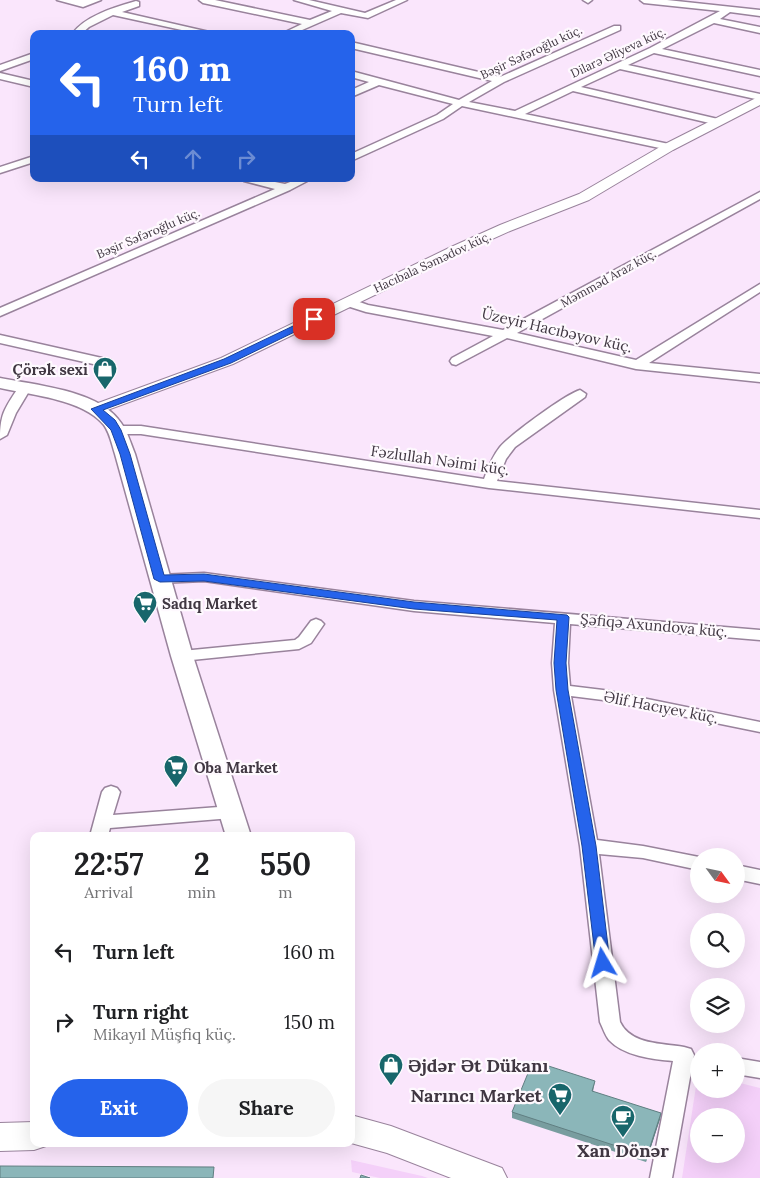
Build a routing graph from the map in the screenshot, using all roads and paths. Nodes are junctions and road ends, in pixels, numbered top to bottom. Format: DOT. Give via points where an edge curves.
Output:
graph roads {
  1 [pos="61,0"];
  2 [pos="97,0"];
  3 [pos="203,0"];
  4 [pos="298,0"];
  5 [pos="403,0"];
  6 [pos="644,0"];
  7 [pos="756,0"];
  8 [pos="667,1"];
  9 [pos="136,4"];
  10 [pos="729,9"];
  11 [pos="340,10"];
  12 [pos="114,13"];
  13 [pos="757,13"];
  14 [pos="713,20"];
  15 [pos="311,23"];
  16 [pos="617,28"];
  17 [pos="78,30"];
  18 [pos="195,30"];
  19 [pos="296,30"];
  20 [pos="760,30"];
  21 [pos="355,46"];
  22 [pos="653,50"];
  23 [pos="30,57"];
  24 [pos="620,66"];
  25 [pos="0,68"];
  26 [pos="760,73"];
  27 [pos="355,75"];
  28 [pos="0,76"];
  29 [pos="501,80"];
  30 [pos="377,82"];
  31 [pos="30,83"];
  32 [pos="571,88"];
  33 [pos="355,92"];
  34 [pos="760,99"];
  35 [pos="462,103"];
  36 [pos="517,114"];
  37 [pos="718,122"];
  38 [pos="669,147"];
  39 [pos="355,156"];
  40 [pos="30,160"];
  41 [pos="0,164"];
  42 [pos="17,165"];
  43 [pos="0,170"];
  44 [pos="261,182"];
  45 [pos="299,182"];
  46 [pos="286,188"];
  47 [pos="760,195"];
  48 [pos="760,287"];
  49 [pos="348,302"];
  50 [pos="0,312"];
  51 [pos="507,334"];
  52 [pos="0,339"];
  53 [pos="456,361"];
  54 [pos="102,362"];
  55 [pos="636,365"];
  56 [pos="760,378"];
  57 [pos="0,383"];
  58 [pos="25,388"];
  59 [pos="580,394"];
  60 [pos="96,409"];
  61 [pos="116,430"];
  62 [pos="0,435"];
  63 [pos="489,484"];
  64 [pos="760,514"];
  65 [pos="160,579"];
  66 [pos="563,617"];
  67 [pos="316,624"];
  68 [pos="760,635"];
  69 [pos="182,656"];
  70 [pos="562,690"];
  71 [pos="760,727"];
  72 [pos="111,792"];
  73 [pos="232,812"];
  74 [pos="100,829"];
  75 [pos="238,832"];
  76 [pos="589,846"];
  77 [pos="690,862"];
  78 [pos="745,874"];
  79 [pos="760,877"];
  80 [pos="690,1056"];
  81 [pos="690,1064"];
  82 [pos="745,1068"];
  83 [pos="760,1070"];
  84 [pos="355,1130"];
  85 [pos="30,1136"];
  86 [pos="0,1137"];
  87 [pos="490,1178"];
  88 [pos="661,1178"];
  1 -- 2 [label="street" via="83,4"];
  3 -- 15 [label="street"];
  4 -- 11 [label="street"];
  5 -- 11 [label="street" via="372,14 358,15"];
  6 -- 8 [label="street"];
  7 -- 13 [label="street"];
  8 -- 10 [label="street"];
  9 -- 12 [label="street"];
  10 -- 13 [label="street"];
  10 -- 14 [label="street, Dilarə Əliyeva küç."];
  11 -- 15 [label="street"];
  12 -- 17 [label="street"];
  12 -- 18 [label="street"];
  14 -- 20 [label="street"];
  14 -- 22 [label="street, Dilarə Əliyeva küç."];
  15 -- 19 [label="street"];
  16 -- 29 [label="street, Bəşir Səfəroğlu küç."];
  21 -- 29 [label="street"];
  22 -- 24 [label="street, Dilarə Əliyeva küç."];
  22 -- 26 [label="street"];
  23 -- 25 [label="street"];
  24 -- 32 [label="street, Dilarə Əliyeva küç."];
  24 -- 34 [label="street"];
  27 -- 30 [label="street"];
  28 -- 31 [label="street"];
  29 -- 35 [label="street, Bəşir Səfəroğlu küç."];
  30 -- 33 [label="street"];
  30 -- 35 [label="street"];
  32 -- 36 [label="street, Dilarə Əliyeva küç."];
  32 -- 37 [label="street"];
  34 -- 37 [label="street, Hacıbala Səmədov küç."];
  35 -- 36 [label="street"];
  35 -- 39 [label="street, Bəşir Səfəroğlu küç." via="423,126"];
  36 -- 38 [label="street"];
  37 -- 38 [label="street, Hacıbala Səmədov küç."];
  38 -- 49 [label="street, Hacıbala Səmədov küç." via="584,197 505,228"];
  40 -- 42 [label="street"];
  41 -- 42 [label="street"];
  42 -- 43 [label="street"];
  44 -- 46 [label="street"];
  45 -- 46 [label="street, Bəşir Səfəroğlu küç."];
  46 -- 50 [label="street, Bəşir Səfəroğlu küç."];
  47 -- 51 [label="street, Məmməd Araz küç."];
  48 -- 55 [label="street"];
  49 -- 51 [label="street, Üzeyir Hacıbəyov küç."];
  49 -- 60 [label="street, Hacıbala Səmədov küç." via="228,361"];
  51 -- 53 [label="street, Məmməd Araz küç."];
  51 -- 55 [label="street, Üzeyir Hacıbəyov küç."];
  52 -- 54 [label="street"];
  55 -- 56 [label="street, Üzeyir Hacıbəyov küç."];
  57 -- 58 [label="main road"];
  58 -- 60 [label="main road"];
  58 -- 62 [label="street" via="9,412"];
  59 -- 63 [label="street" via="514,441 496,465"];
  60 -- 61 [label="main road"];
  61 -- 63 [label="street, Fəzlullah Nəimi küç." via="141,430"];
  61 -- 65 [label="main road"];
  63 -- 64 [label="street, Fəzlullah Nəimi küç."];
  65 -- 66 [label="street, Şəfiqə Axundova küç." via="204,577 414,606"];
  65 -- 69 [label="main road"];
  66 -- 68 [label="street, Şəfiqə Axundova küç."];
  66 -- 70 [label="street"];
  67 -- 69 [label="street" via="299,644"];
  69 -- 73 [label="main road"];
  70 -- 71 [label="street, Əlif Hacıyev küç."];
  70 -- 76 [label="street"];
  72 -- 74 [label="street"];
  73 -- 74 [label="street"];
  73 -- 75 [label="main road"];
  76 -- 77 [label="street" via="643,852"];
  76 -- 80 [label="street" via="610,1022 626,1042"];
  78 -- 79 [label="street"];
  81 -- 88 [label="street"];
  82 -- 83 [label="street"];
  84 -- 87 [label="main road" via="391,1140"];
  85 -- 86 [label="main road"];
}
